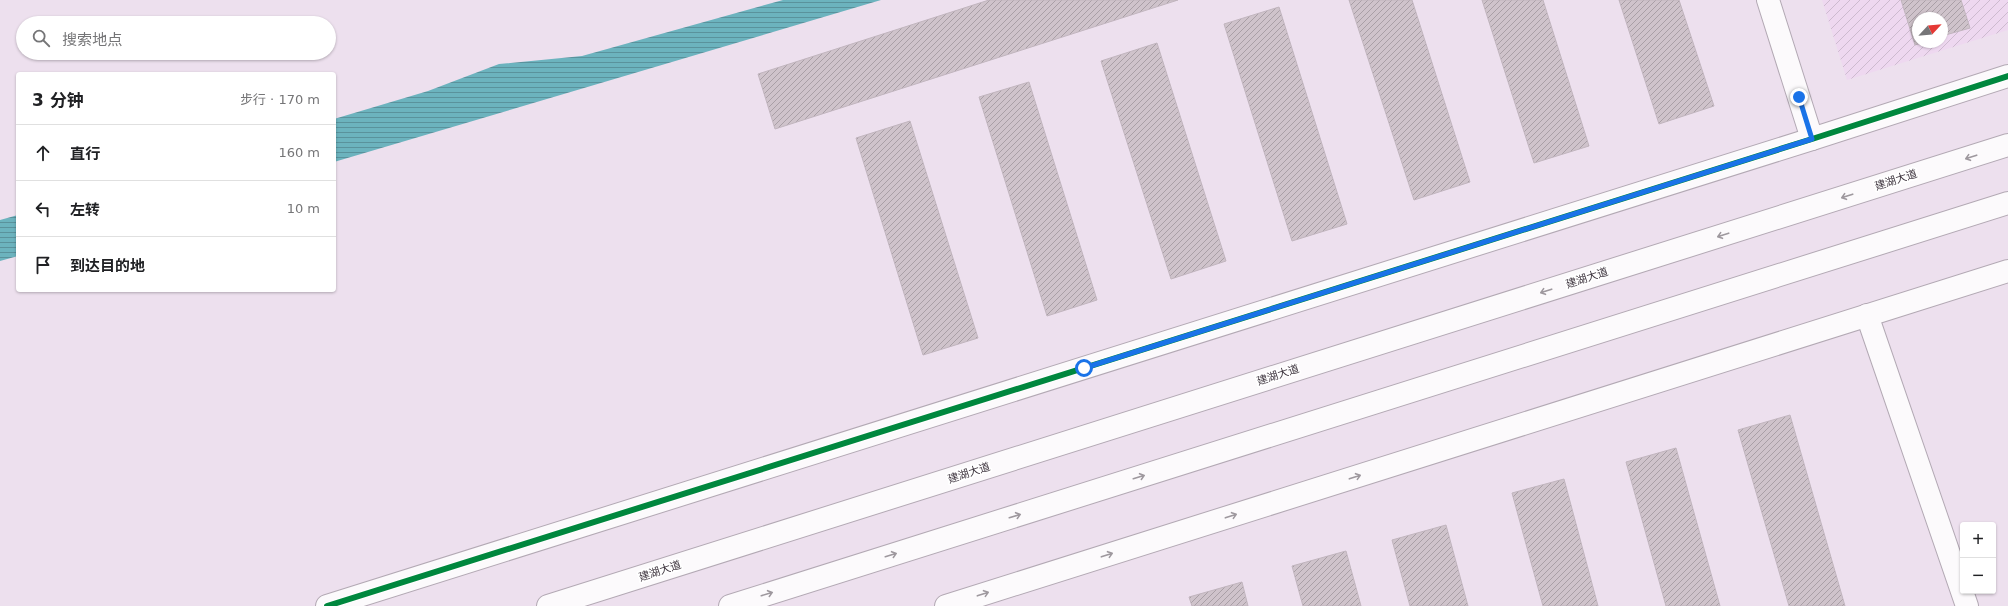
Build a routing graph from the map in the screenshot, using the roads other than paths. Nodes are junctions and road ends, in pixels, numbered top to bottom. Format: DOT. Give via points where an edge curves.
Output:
graph roads {
  1 [pos="1768,0"];
  2 [pos="2008,76"];
  3 [pos="1812,139"];
  4 [pos="2008,145"];
  5 [pos="2008,203"];
  6 [pos="2008,271"];
  7 [pos="1867,315"];
  8 [pos="327,606"];
  9 [pos="548,606"];
  10 [pos="730,606"];
  11 [pos="946,606"];
  12 [pos="1967,606"];
  1 -- 3 [label="street"];
  2 -- 3 [label="street"];
  3 -- 8 [label="street"];
  4 -- 9 [label="street, 建湖大道, one-way"];
  10 -- 5 [label="street, one-way"];
  6 -- 7 [label="street"];
  11 -- 7 [label="street, one-way"];
  7 -- 12 [label="street"];
}
